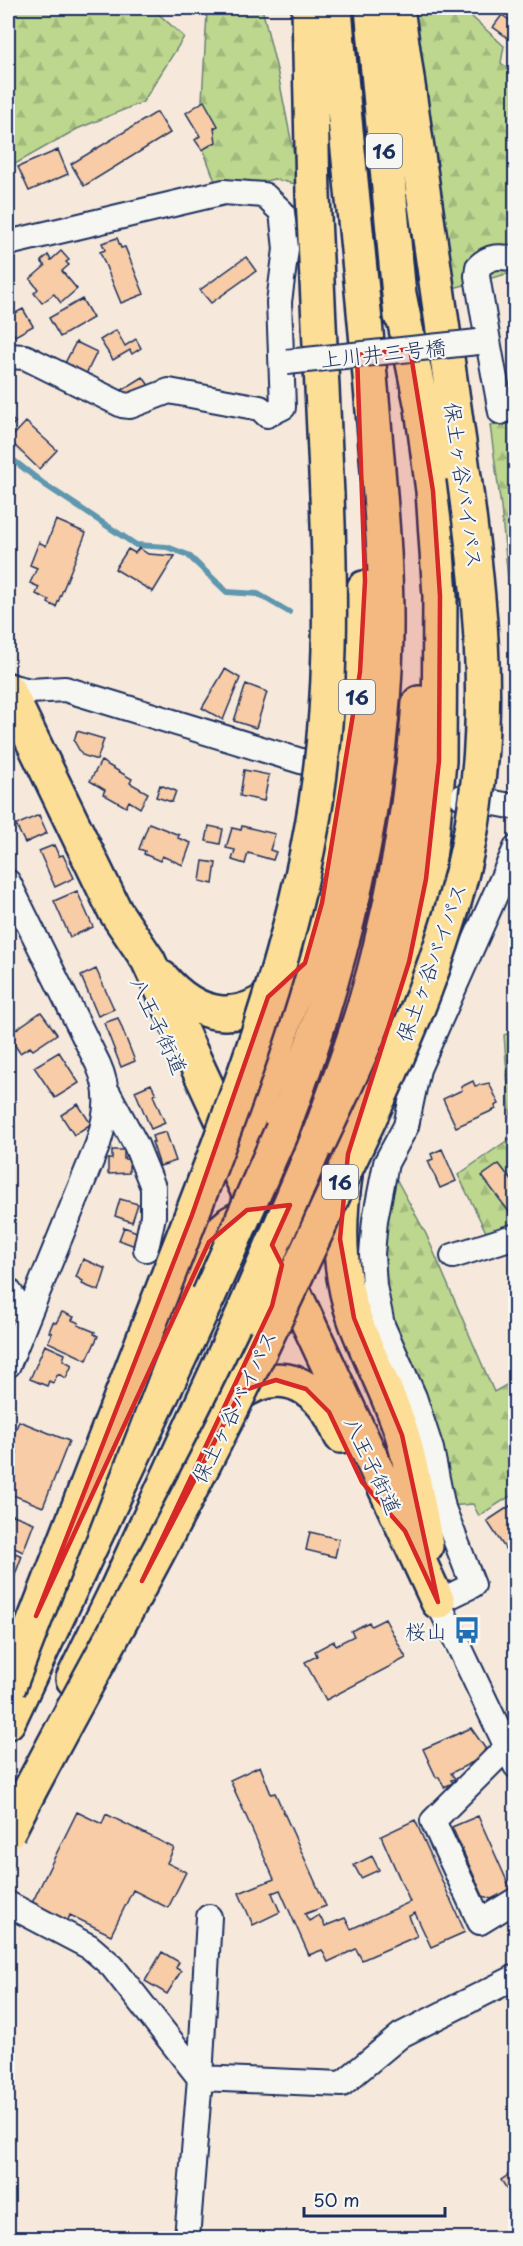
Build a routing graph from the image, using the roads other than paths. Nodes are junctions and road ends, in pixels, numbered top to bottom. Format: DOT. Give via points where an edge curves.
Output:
graph roads {
  1 [pos="309,8"];
  2 [pos="335,8"];
  3 [pos="372,8"];
  4 [pos="397,8"];
  5 [pos="354,214"];
  6 [pos="8,243"];
  7 [pos="516,259"];
  8 [pos="399,294"];
  9 [pos="483,341"];
  10 [pos="8,356"];
  11 [pos="283,366"];
  12 [pos="501,412"];
  13 [pos="8,688"];
  14 [pos="327,769"];
  15 [pos="462,797"];
  16 [pos="516,807"];
  17 [pos="516,848"];
  18 [pos="8,882"];
  19 [pos="115,911"];
  20 [pos="148,960"];
  21 [pos="305,963"];
  22 [pos="108,1093"];
  23 [pos="363,1095"];
  24 [pos="235,1163"];
  25 [pos="256,1209"];
  26 [pos="516,1236"];
  27 [pos="146,1249"];
  28 [pos="453,1256"];
  29 [pos="282,1265"];
  30 [pos="8,1290"];
  31 [pos="27,1317"];
  32 [pos="8,1365"];
  33 [pos="224,1407"];
  34 [pos="405,1531"];
  35 [pos="438,1602"];
  36 [pos="8,1678"];
  37 [pos="8,1689"];
  38 [pos="8,1722"];
  39 [pos="511,1757"];
  40 [pos="8,1832"];
  41 [pos="8,1839"];
  42 [pos="8,1851"];
  43 [pos="516,1900"];
  44 [pos="8,1904"];
  45 [pos="209,1917"];
  46 [pos="516,1977"];
  47 [pos="200,2078"];
  48 [pos="187,2238"];
  1 -- 37 [label="highway, 16, bridge" via="330,624 322,759 315,805 294,910 255,1043"];
  2 -- 5 [label="highway, 16"];
  3 -- 8 [label="highway, 16"];
  4 -- 40 [label="highway, 保土ヶ谷バイパス / 16, bridge" via="482,627 482,741 468,844 447,928 369,1120 190,1492"];
  5 -- 21 [label="highway, 16" via="364,483 365,582 360,672 333,850"];
  5 -- 38 [label="highway, 16, bridge" via="379,481 385,667 370,805 348,922 323,1013 282,1130 210,1295"];
  6 -- 11 [label="street" via="224,192 264,195 282,212 286,249 279,302"];
  7 -- 9 [label="street" via="494,257 478,267"];
  8 -- 23 [label="highway, 16" via="434,491 440,596 439,761 426,879 409,962"];
  8 -- 41 [label="highway, 16, bridge" via="417,481 422,597 420,685 405,826 378,957 315,1148 242,1316 68,1688"];
  9 -- 11 [label="street, 上川井三号橋, bridge"];
  9 -- 12 [label="street"];
  10 -- 11 [label="street" via="25,357 122,405 130,406 169,392 260,408 267,416 283,407"];
  13 -- 14 [label="street" via="65,689"];
  13 -- 19 [label="highway, 八王子街道"];
  15 -- 16 [label="street"];
  17 -- 35 [label="street" via="418,1069 406,1126 386,1163 375,1220 374,1286 382,1325 414,1397 431,1449 443,1508 473,1585"];
  18 -- 22 [label="street" via="89,1043"];
  19 -- 20 [label="highway, 八王子街道"];
  19 -- 24 [label="highway, 八王子街道" via="133,968 220,1154"];
  20 -- 21 [label="highway" via="174,992 192,1005 210,1012 232,1013 255,1007"];
  20 -- 24 [label="highway, 八王子街道" via="233,1143"];
  21 -- 24 [label="highway, 16"];
  22 -- 27 [label="street" via="153,1187 153,1216"];
  22 -- 31 [label="street" via="98,1144"];
  23 -- 25 [label="highway, 16" via="336,1162 316,1191 300,1201"];
  23 -- 35 [label="highway, 16" via="348,1154 341,1207 346,1289 402,1435"];
  24 -- 25 [label="highway, 八王子街道"];
  25 -- 29 [label="highway, 八王子街道"];
  25 -- 36 [label="highway, 16" via="217,1233 202,1254"];
  26 -- 28 [label="street"];
  29 -- 33 [label="highway" via="272,1306"];
  29 -- 34 [label="highway, 八王子街道"];
  30 -- 31 [label="street"];
  31 -- 32 [label="street"];
  33 -- 34 [label="highway" via="256,1383 276,1380 306,1389 329,1412 362,1482"];
  33 -- 42 [label="highway" via="129,1612"];
  34 -- 35 [label="highway, 八王子街道"];
  35 -- 39 [label="street, 八王子街道"];
  39 -- 43 [label="street" via="433,1821 480,1922"];
  44 -- 47 [label="street" via="90,1947 112,1966"];
  45 -- 47 [label="street"];
  46 -- 47 [label="street" via="402,2035 342,2084"];
  47 -- 48 [label="street"];
}
